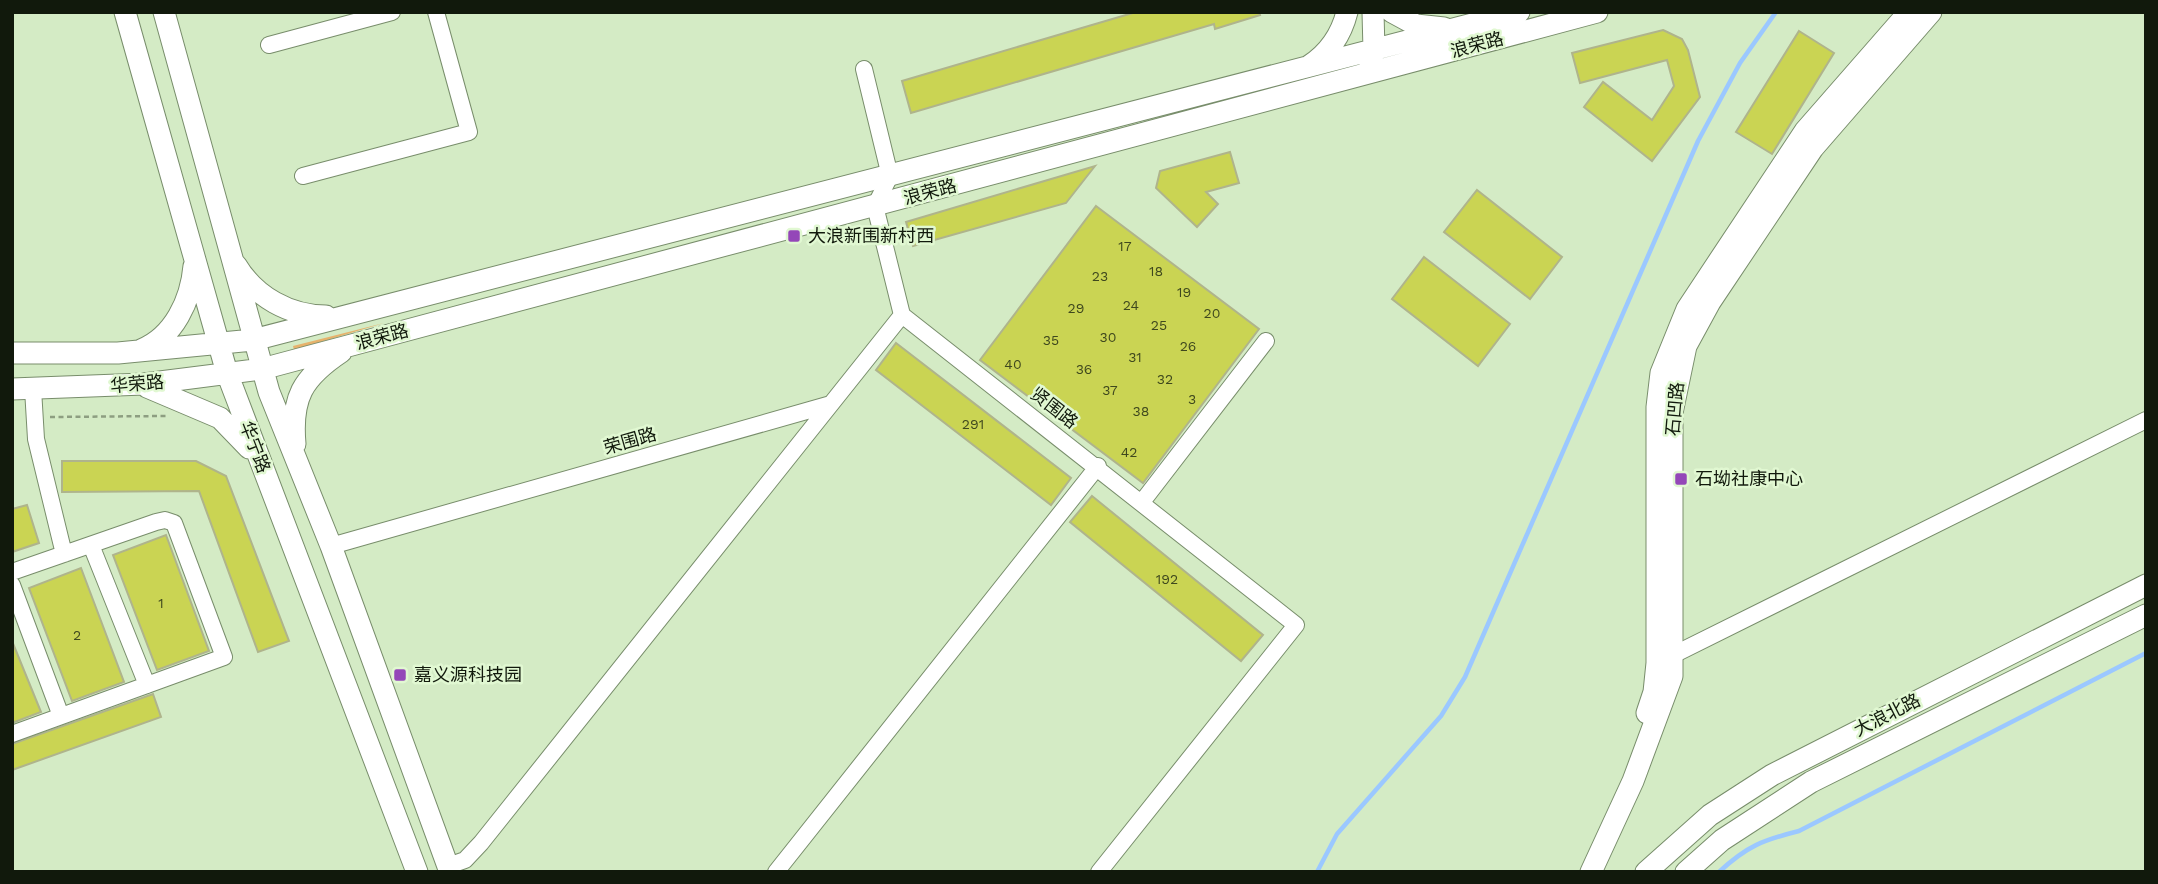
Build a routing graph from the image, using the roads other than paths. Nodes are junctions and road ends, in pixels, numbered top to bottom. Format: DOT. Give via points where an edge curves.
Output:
graph roads {
  1 [pos="124,12"];
  2 [pos="164,12"];
  3 [pos="392,12"];
  4 [pos="436,12"];
  5 [pos="1347,12"];
  6 [pos="1353,12"];
  7 [pos="1373,12"];
  8 [pos="1392,12"];
  9 [pos="1519,12"];
  10 [pos="1597,12"];
  11 [pos="1909,12"];
  12 [pos="1931,12"];
  13 [pos="1460,28"];
  14 [pos="270,45"];
  15 [pos="1364,54"];
  16 [pos="864,69"];
  17 [pos="1305,69"];
  18 [pos="1366,76"];
  19 [pos="303,176"];
  20 [pos="890,176"];
  21 [pos="874,206"];
  22 [pos="230,254"];
  23 [pos="194,257"];
  24 [pos="902,315"];
  25 [pos="342,317"];
  26 [pos="253,340"];
  27 [pos="1266,341"];
  28 [pos="360,343"];
  29 [pos="218,344"];
  30 [pos="135,352"];
  31 [pos="12,353"];
  32 [pos="262,369"];
  33 [pos="227,373"];
  34 [pos="135,385"];
  35 [pos="22,389"];
  36 [pos="831,404"];
  37 [pos="2146,420"];
  38 [pos="296,457"];
  39 [pos="1098,466"];
  40 [pos="263,469"];
  41 [pos="1142,502"];
  42 [pos="91,545"];
  43 [pos="331,546"];
  44 [pos="64,554"];
  45 [pos="12,572"];
  46 [pos="12,585"];
  47 [pos="2146,585"];
  48 [pos="2146,615"];
  49 [pos="1665,659"];
  50 [pos="147,685"];
  51 [pos="61,716"];
  52 [pos="12,734"];
  53 [pos="449,869"];
  54 [pos="417,872"];
  55 [pos="776,872"];
  56 [pos="1100,872"];
  57 [pos="1584,872"];
  58 [pos="1591,872"];
  59 [pos="1646,872"];
  60 [pos="1685,872"];
  1 -- 23 [label="main road, 华宁路"];
  2 -- 22 [label="main road, 华宁路"];
  3 -- 14 [label="street"];
  4 -- 19 [label="street" via="469,132"];
  5 -- 17 [label="main road" via="1334,43"];
  6 -- 15 [label="main road"];
  7 -- 15 [label="main road"];
  8 -- 13 [label="main road" via="1416,25"];
  9 -- 13 [label="main road, 浪荣路"];
  10 -- 18 [label="main road, 浪荣路"];
  11 -- 49 [label="main road, 石凹路" via="1805,131 1687,309 1667,355 1657,407"];
  12 -- 49 [label="main road, 石凹路" via="1813,148 1710,302 1686,346 1672,412"];
  13 -- 15 [label="main road, 浪荣路"];
  15 -- 17 [label="main road, 浪荣路"];
  15 -- 18 [label="main road"];
  16 -- 20 [label="street"];
  17 -- 20 [label="main road, 浪荣路"];
  18 -- 21 [label="main road, 浪荣路"];
  20 -- 21 [label="street"];
  20 -- 25 [label="main road, 浪荣路"];
  21 -- 24 [label="street"];
  21 -- 28 [label="main road, 浪荣路"];
  22 -- 25 [label="main road" via="240,272 275,304 301,313"];
  22 -- 26 [label="main road, 华宁路"];
  23 -- 29 [label="main road, 华宁路"];
  23 -- 30 [label="main road" via="191,284 176,320 159,341"];
  24 -- 36 [label="street"];
  24 -- 39 [label="street, 贤围路"];
  25 -- 26 [label="main road, 浪荣路"];
  26 -- 29 [label="main road, 华荣路"];
  26 -- 32 [label="main road, 华宁路"];
  27 -- 41 [label="street"];
  28 -- 32 [label="main road, 浪荣路"];
  28 -- 38 [label="main road" via="304,382 295,412"];
  29 -- 30 [label="main road, 华荣路"];
  29 -- 33 [label="main road, 华宁路"];
  30 -- 31 [label="main road, 华荣路"];
  32 -- 33 [label="main road, 华荣路"];
  32 -- 38 [label="main road, 华宁路"];
  33 -- 34 [label="main road, 华荣路"];
  33 -- 40 [label="main road, 华宁路"];
  34 -- 35 [label="main road, 华荣路"];
  34 -- 40 [label="main road" via="158,390 220,418"];
  35 -- 44 [label="street"];
  36 -- 43 [label="street, 荣围路"];
  36 -- 53 [label="street" via="481,843"];
  37 -- 49 [label="street"];
  38 -- 43 [label="main road, 华宁路"];
  39 -- 41 [label="street, 贤围路"];
  39 -- 55 [label="street"];
  40 -- 54 [label="main road, 华宁路"];
  41 -- 56 [label="street, 贤围路" via="1296,625"];
  42 -- 44 [label="street"];
  42 -- 50 [label="street"];
  42 -- 50 [label="street" via="166,520 179,530 224,657"];
  43 -- 53 [label="main road, 华宁路"];
  44 -- 45 [label="street"];
  46 -- 51 [label="street"];
  47 -- 59 [label="main road, 大浪北路" via="1772,775 1710,815"];
  48 -- 60 [label="main road, 大浪北路" via="1811,782 1721,840"];
  49 -- 57 [label="main road, 石凹路"];
  49 -- 58 [label="main road, 石凹路" via="1667,698"];
  50 -- 51 [label="street"];
  51 -- 52 [label="street"];
}
